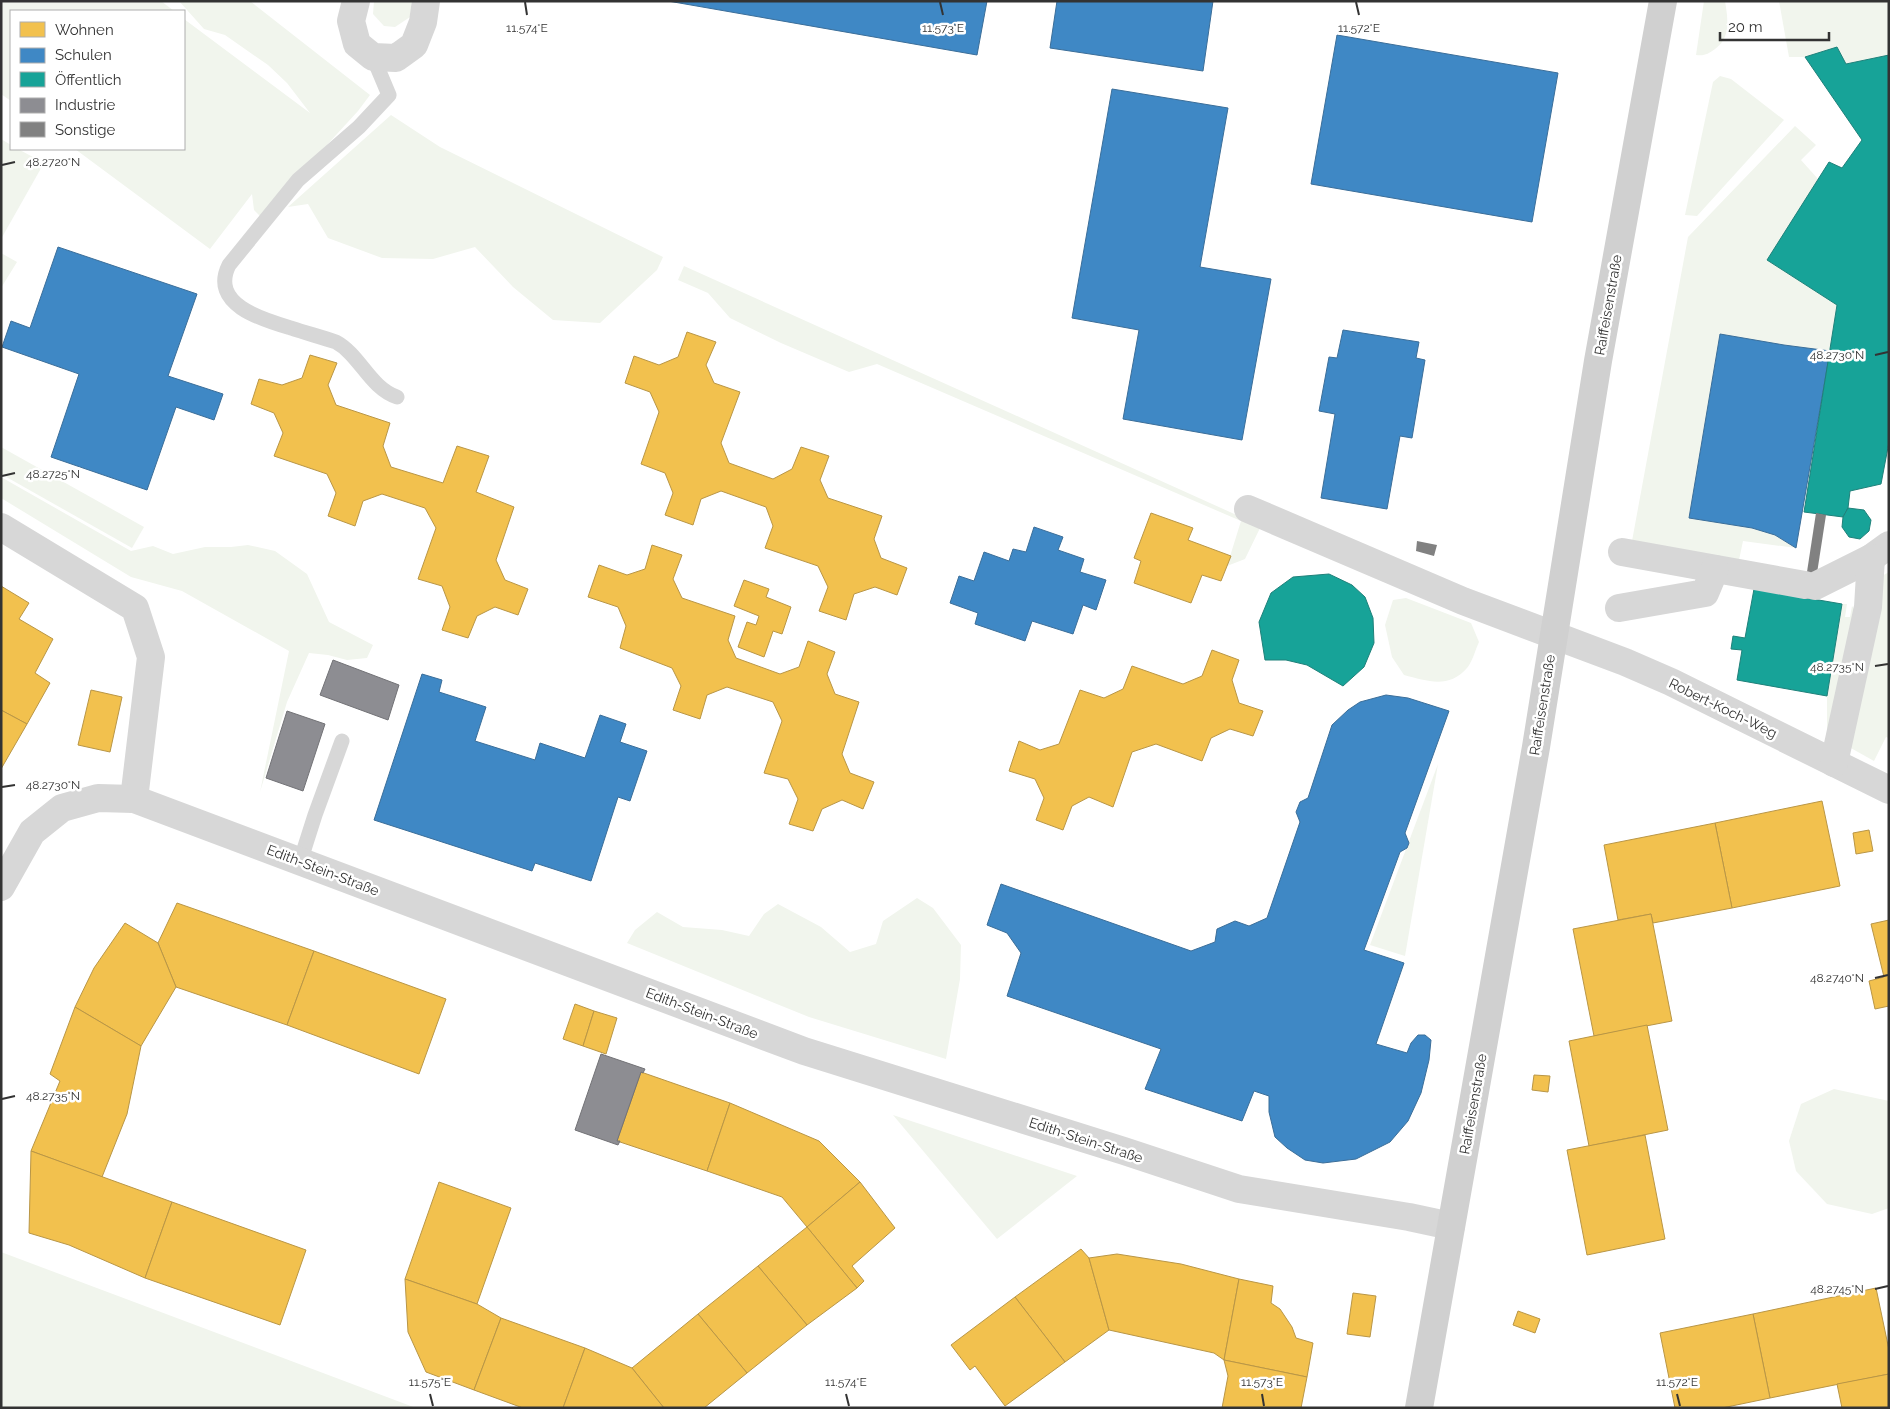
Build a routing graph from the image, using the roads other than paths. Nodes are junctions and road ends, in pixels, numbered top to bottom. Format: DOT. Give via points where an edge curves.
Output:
graph roads {
  1 [pos="356,1"];
  2 [pos="426,1"];
  3 [pos="1663,1"];
  4 [pos="373,57"];
  5 [pos="397,397"];
  6 [pos="1248,509"];
  7 [pos="1,527"];
  8 [pos="1622,552"];
  9 [pos="1880,552"];
  10 [pos="1715,569"];
  11 [pos="1619,608"];
  12 [pos="1553,635"];
  13 [pos="342,742"];
  14 [pos="1834,763"];
  15 [pos="1889,790"];
  16 [pos="134,799"];
  17 [pos="300,862"];
  18 [pos="1,887"];
  19 [pos="1451,1226"];
  20 [pos="1419,1408"];
  1 -- 4 [label="street" via="351,21 357,44"];
  2 -- 4 [label="street" via="423,22 414,45 396,58"];
  3 -- 12 [label="street, Raiffeisenstraße" via="1598,361"];
  4 -- 5 [label="lane" via="389,95 360,126 298,180 228,265 224,279 227,292 239,307 259,318 336,342 380,387"];
  6 -- 12 [label="street, Robert-Koch-Weg" via="1463,601"];
  7 -- 16 [label="street" via="135,608 151,657"];
  8 -- 10 [label="street"];
  9 -- 10 [label="street" via="1810,585"];
  9 -- 14 [label="street"];
  10 -- 11 [label="street" via="1706,593"];
  12 -- 14 [label="street, Robert-Koch-Weg" via="1671,682"];
  12 -- 19 [label="street, Raiffeisenstraße"];
  13 -- 17 [label="lane"];
  14 -- 15 [label="street, Robert-Koch-Weg"];
  16 -- 17 [label="street, Edith-Stein-Straße"];
  16 -- 18 [label="street, Edith-Stein-Straße" via="98,798 62,808 32,832"];
  17 -- 19 [label="street, Edith-Stein-Straße" via="804,1051 1239,1189"];
  19 -- 20 [label="street, Raiffeisenstraße"];
}
